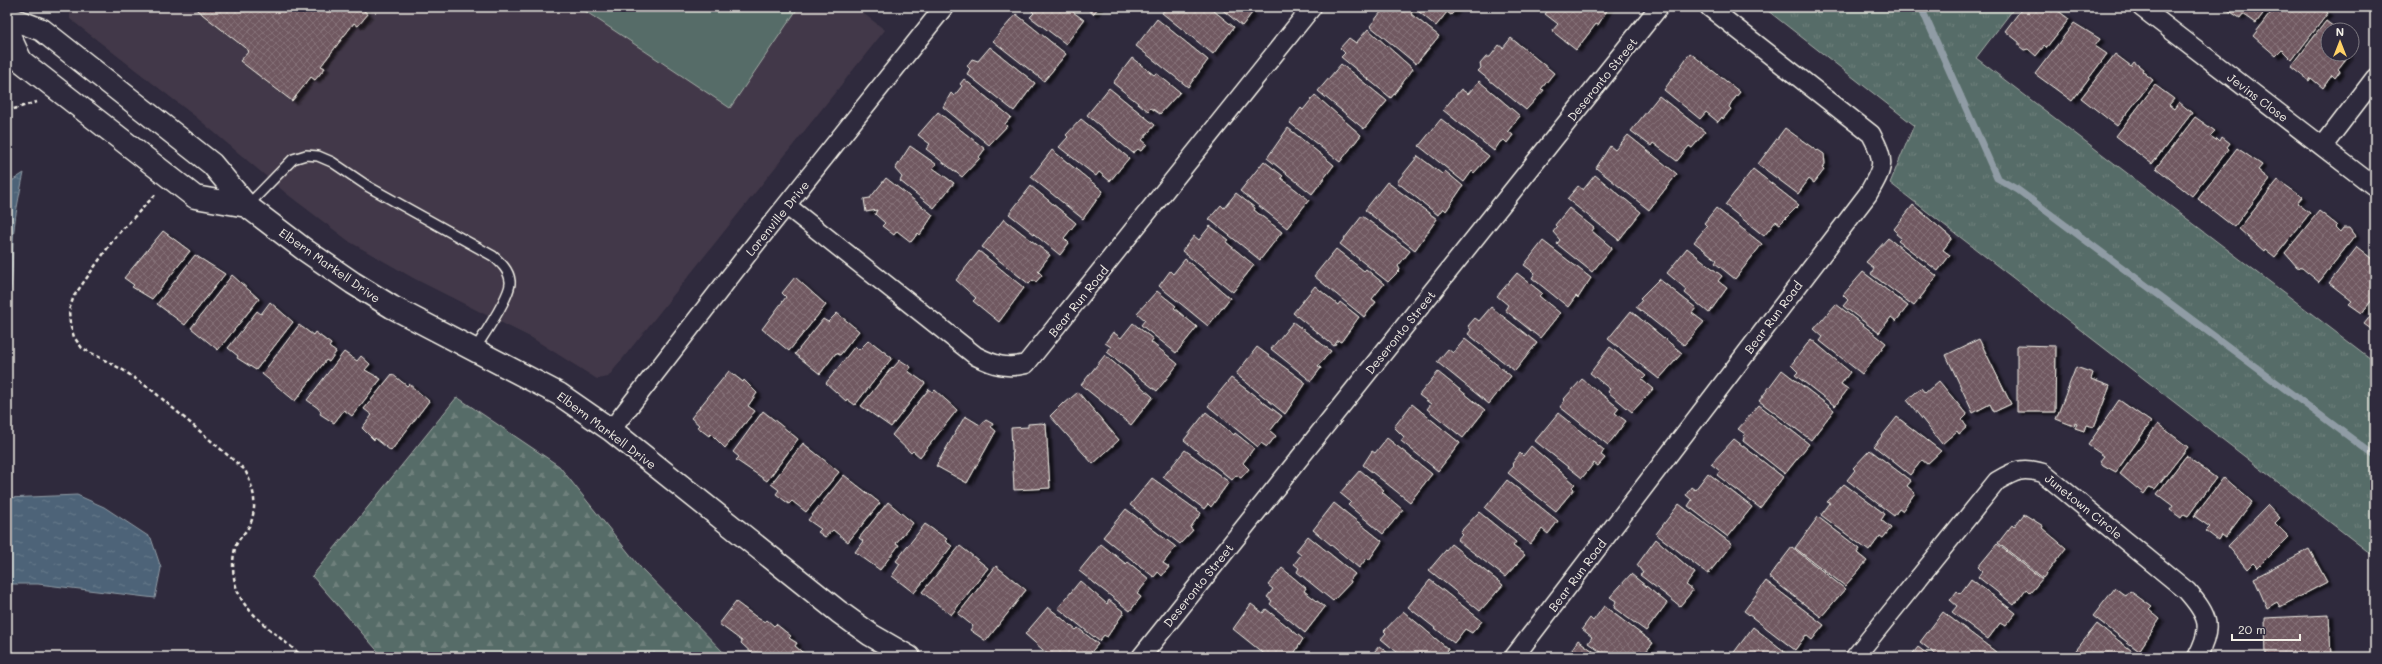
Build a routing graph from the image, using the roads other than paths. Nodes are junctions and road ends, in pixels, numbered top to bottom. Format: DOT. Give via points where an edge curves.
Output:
graph roads {
  1 [pos="944,7"];
  2 [pos="1312,7"];
  3 [pos="1659,7"];
  4 [pos="1709,7"];
  5 [pos="2141,7"];
  6 [pos="7,17"];
  7 [pos="7,31"];
  8 [pos="2375,78"];
  9 [pos="2323,146"];
  10 [pos="2375,187"];
  11 [pos="247,206"];
  12 [pos="787,206"];
  13 [pos="475,349"];
  14 [pos="611,430"];
  15 [pos="910,657"];
  16 [pos="1141,657"];
  17 [pos="1514,657"];
  18 [pos="1855,657"];
  19 [pos="2197,657"];
  1 -- 12 [label="street, Lorenville Drive"];
  2 -- 12 [label="street, Bear Run Road" via="1026,364 1013,367 996,366 976,356"];
  3 -- 16 [label="street, Deseronto Street"];
  4 -- 17 [label="street, Bear Run Road" via="1871,134 1882,155 1883,164 1868,194"];
  5 -- 9 [label="street, Jevins Close"];
  6 -- 11 [label="street, Elbern Markell Drive" via="42,30 200,154 212,164"];
  7 -- 11 [label="street, Elbern Markell Drive" via="21,61 195,197"];
  8 -- 9 [label="street"];
  9 -- 10 [label="street, Jevins Close"];
  11 -- 13 [label="street, Elbern Markell Drive" via="353,283 392,307"];
  11 -- 13 [label="lane" via="293,159 306,155 318,156 493,256 508,270 511,282"];
  12 -- 14 [label="street, Lorenville Drive"];
  13 -- 14 [label="street, Elbern Markell Drive" via="559,394"];
  14 -- 15 [label="street, Elbern Markell Drive" via="839,612 871,635"];
  18 -- 19 [label="street, Junetown Circle" via="1997,481 2013,471 2027,468 2044,473 2187,591 2201,607 2206,622 2207,638"];
}
